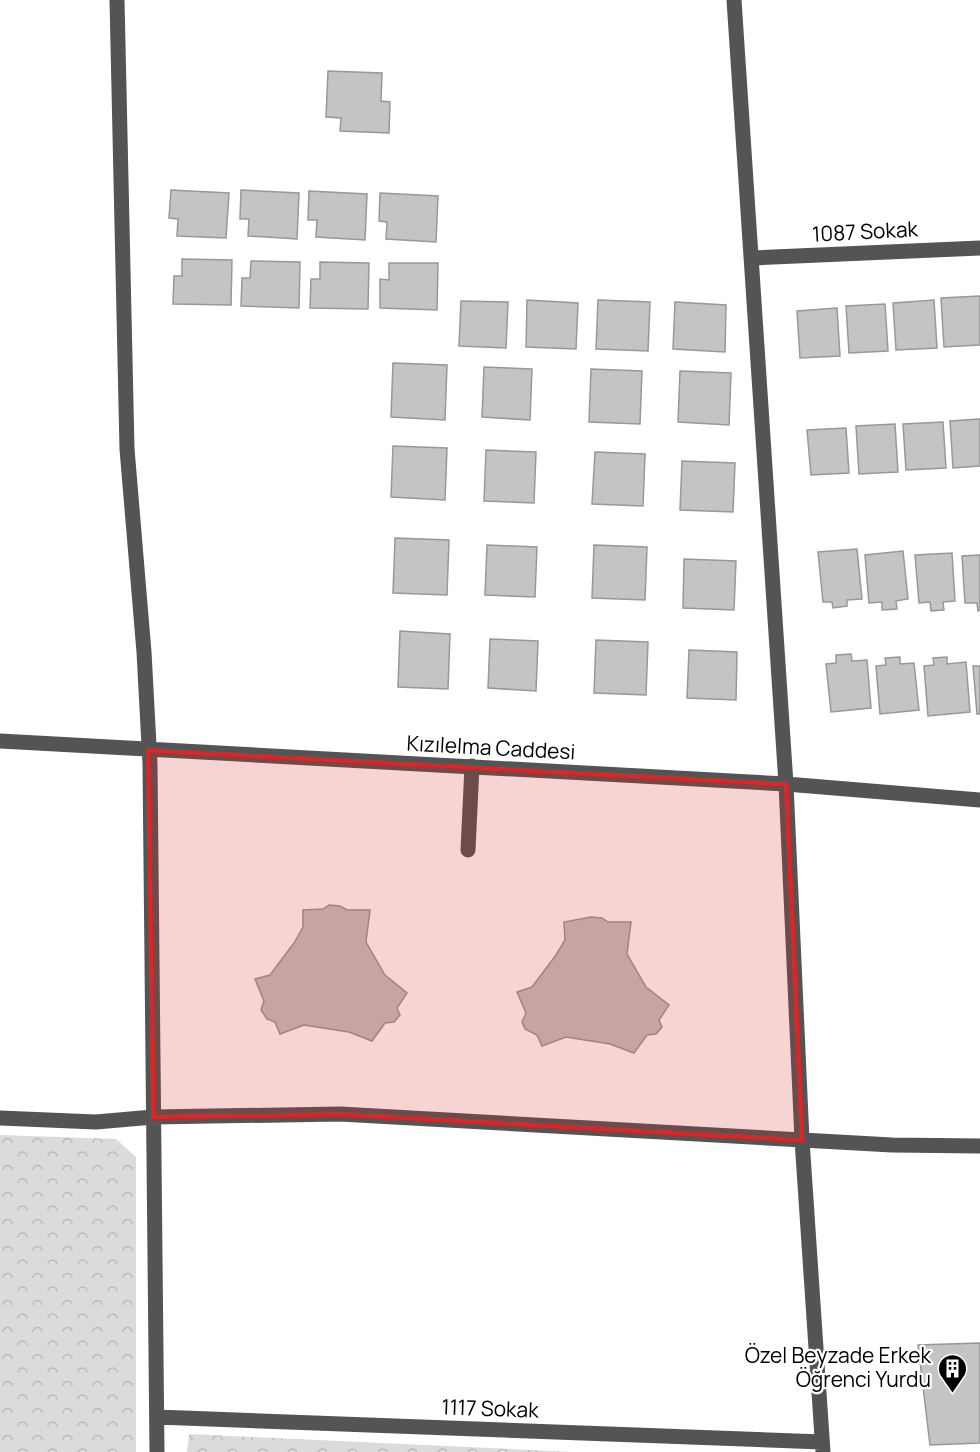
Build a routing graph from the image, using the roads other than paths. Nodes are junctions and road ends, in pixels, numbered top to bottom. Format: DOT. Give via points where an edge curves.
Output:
graph roads {
  1 [pos="117,0"];
  2 [pos="734,0"];
  3 [pos="980,248"];
  4 [pos="751,258"];
  5 [pos="0,741"];
  6 [pos="148,750"];
  7 [pos="472,766"];
  8 [pos="786,784"];
  9 [pos="980,800"];
  10 [pos="468,850"];
  11 [pos="153,1117"];
  12 [pos="0,1118"];
  13 [pos="802,1140"];
  14 [pos="980,1146"];
  15 [pos="157,1418"];
  16 [pos="823,1447"];
  17 [pos="157,1452"];
  1 -- 6 [label="street" via="127,449"];
  2 -- 4 [label="street"];
  3 -- 4 [label="street, 1087 Sokak"];
  4 -- 8 [label="street"];
  5 -- 6 [label="street, Kızılelma Caddesi"];
  6 -- 7 [label="street, Kızılelma Caddesi"];
  6 -- 11 [label="street"];
  7 -- 8 [label="street, Kızılelma Caddesi"];
  7 -- 10 [label="street"];
  8 -- 9 [label="street, Kızılelma Caddesi"];
  8 -- 13 [label="street"];
  11 -- 12 [label="street" via="96,1122"];
  11 -- 13 [label="street" via="340,1114"];
  11 -- 15 [label="street"];
  13 -- 14 [label="street"];
  13 -- 16 [label="street"];
  15 -- 16 [label="street, 1117 Sokak"];
  15 -- 17 [label="street"];
}
